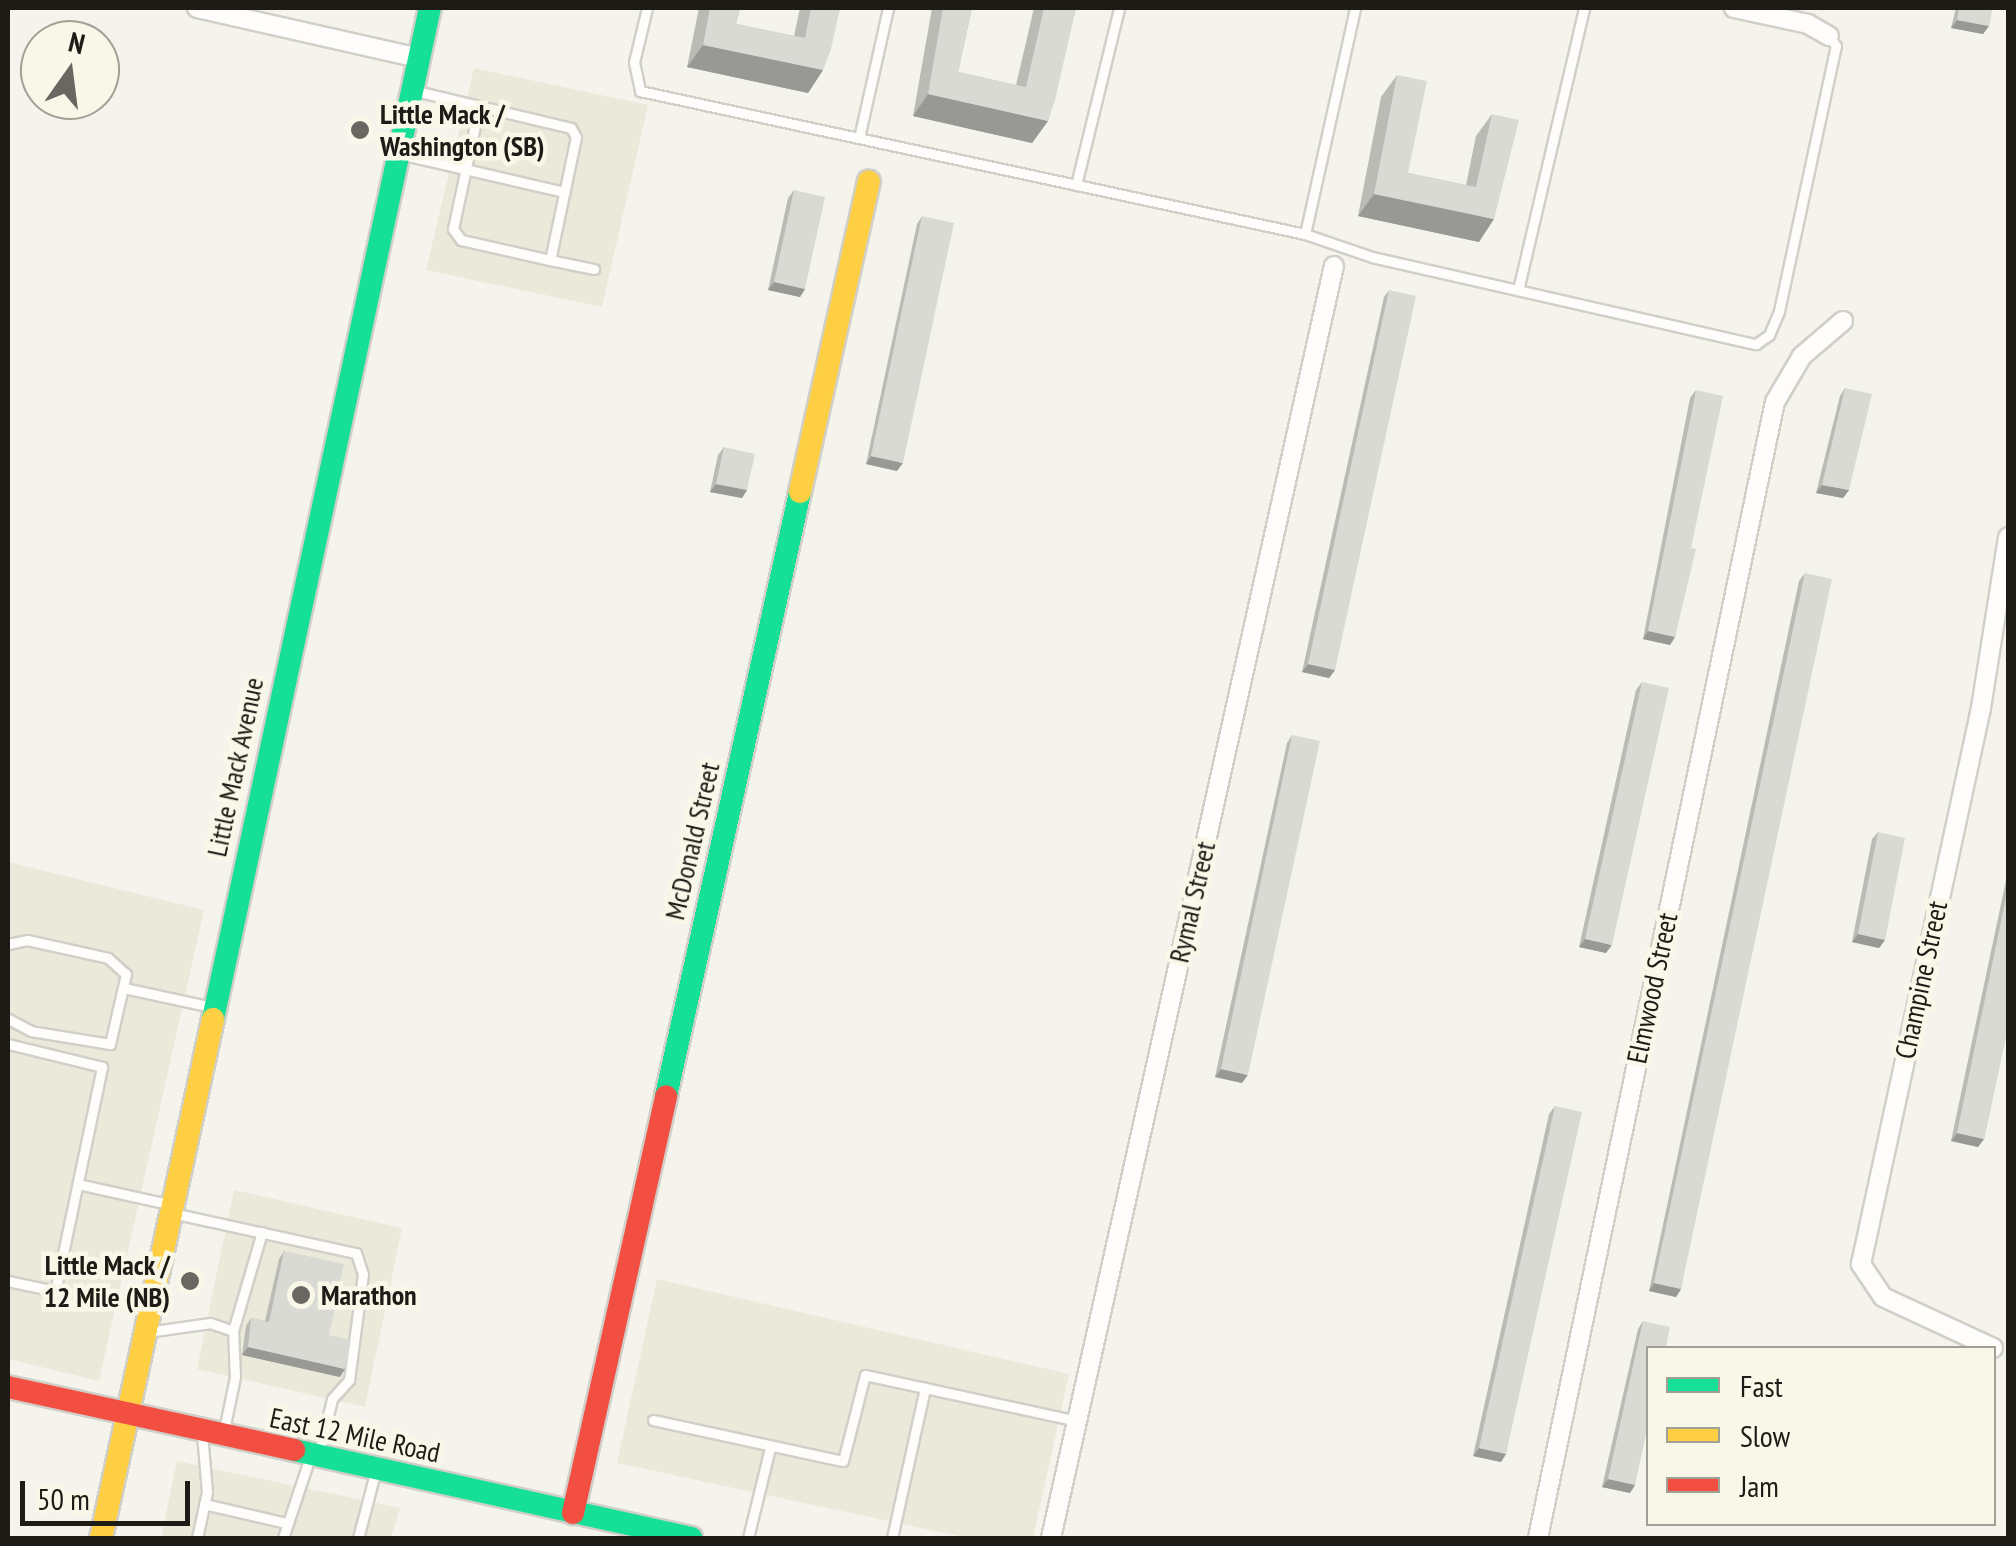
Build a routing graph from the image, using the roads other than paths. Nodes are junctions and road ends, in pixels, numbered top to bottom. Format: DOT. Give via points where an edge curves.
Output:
graph roads {
  1 [pos="197,8"];
  2 [pos="430,8"];
  3 [pos="647,8"];
  4 [pos="888,8"];
  5 [pos="1119,8"];
  6 [pos="1355,8"];
  7 [pos="1584,8"];
  8 [pos="1734,8"];
  9 [pos="1830,36"];
  10 [pos="419,58"];
  11 [pos="413,90"];
  12 [pos="478,106"];
  13 [pos="858,138"];
  14 [pos="397,153"];
  15 [pos="465,170"];
  16 [pos="869,182"];
  17 [pos="1076,185"];
  18 [pos="565,192"];
  19 [pos="1305,234"];
  20 [pos="550,260"];
  21 [pos="1334,266"];
  22 [pos="594,269"];
  23 [pos="1518,290"];
  24 [pos="1844,321"];
  25 [pos="2008,538"];
  26 [pos="8,944"];
  27 [pos="124,988"];
  28 [pos="214,1008"];
  29 [pos="8,1019"];
  30 [pos="8,1044"];
  31 [pos="78,1184"];
  32 [pos="170,1208"];
  33 [pos="262,1232"];
  34 [pos="8,1281"];
  35 [pos="233,1331"];
  36 [pos="144,1332"];
  37 [pos="1987,1346"];
  38 [pos="8,1387"];
  39 [pos="925,1388"];
  40 [pos="126,1414"];
  41 [pos="653,1420"];
  42 [pos="1077,1421"];
  43 [pos="212,1436"];
  44 [pos="770,1448"];
  45 [pos="314,1458"];
  46 [pos="376,1470"];
  47 [pos="204,1504"];
  48 [pos="573,1513"];
  49 [pos="286,1522"];
  50 [pos="101,1538"];
  51 [pos="197,1538"];
  52 [pos="283,1538"];
  53 [pos="358,1538"];
  54 [pos="691,1538"];
  55 [pos="748,1538"];
  56 [pos="892,1538"];
  57 [pos="1051,1538"];
  58 [pos="1538,1538"];
  1 -- 10 [label="street"];
  2 -- 10 [label="main road, Little Mack Avenue"];
  3 -- 13 [label="lane" via="634,62 640,91"];
  4 -- 13 [label="lane"];
  5 -- 17 [label="lane"];
  6 -- 19 [label="lane"];
  7 -- 23 [label="lane"];
  8 -- 9 [label="street" via="1808,24"];
  9 -- 23 [label="lane" via="1836,46 1769,335 1756,344"];
  10 -- 11 [label="main road, Little Mack Avenue"];
  11 -- 12 [label="lane"];
  11 -- 14 [label="main road, Little Mack Avenue"];
  12 -- 15 [label="lane"];
  12 -- 18 [label="lane" via="571,128 576,137"];
  13 -- 17 [label="lane"];
  14 -- 15 [label="lane"];
  14 -- 28 [label="main road, Little Mack Avenue"];
  15 -- 18 [label="lane"];
  15 -- 20 [label="lane" via="453,229 461,240"];
  16 -- 48 [label="main road, McDonald Street"];
  17 -- 19 [label="lane"];
  18 -- 20 [label="lane"];
  19 -- 23 [label="lane"];
  20 -- 22 [label="lane"];
  21 -- 42 [label="street, Rymal Street"];
  24 -- 58 [label="street, Elmwood Street" via="1786,378 1767,437"];
  25 -- 37 [label="street, Champine Street" via="1981,708 1861,1264 1884,1296"];
  26 -- 27 [label="lane" via="27,940 108,958 123,966"];
  27 -- 28 [label="lane"];
  27 -- 29 [label="lane" via="110,1044 31,1031"];
  28 -- 32 [label="main road, Little Mack Avenue"];
  30 -- 31 [label="lane" via="102,1068"];
  31 -- 32 [label="lane"];
  31 -- 34 [label="lane" via="56,1291"];
  32 -- 33 [label="lane"];
  32 -- 36 [label="main road, Little Mack Avenue"];
  33 -- 35 [label="lane"];
  33 -- 45 [label="lane" via="356,1252 362,1263 349,1380 332,1400"];
  35 -- 36 [label="lane" via="210,1323"];
  35 -- 43 [label="lane" via="235,1377"];
  36 -- 40 [label="main road, Little Mack Avenue"];
  38 -- 40 [label="main road, East 12 Mile Road"];
  39 -- 42 [label="lane"];
  39 -- 44 [label="lane" via="865,1375 843,1461"];
  39 -- 56 [label="lane"];
  40 -- 43 [label="main road, East 12 Mile Road"];
  40 -- 50 [label="main road, Little Mack Avenue"];
  41 -- 44 [label="lane"];
  42 -- 57 [label="street, Rymal Street"];
  43 -- 45 [label="main road, East 12 Mile Road"];
  43 -- 47 [label="lane"];
  44 -- 55 [label="lane"];
  45 -- 46 [label="main road, East 12 Mile Road"];
  45 -- 49 [label="lane"];
  46 -- 48 [label="main road, East 12 Mile Road"];
  46 -- 53 [label="lane"];
  47 -- 49 [label="lane"];
  47 -- 51 [label="lane"];
  48 -- 54 [label="main road, East 12 Mile Road"];
  49 -- 52 [label="lane"];
}
